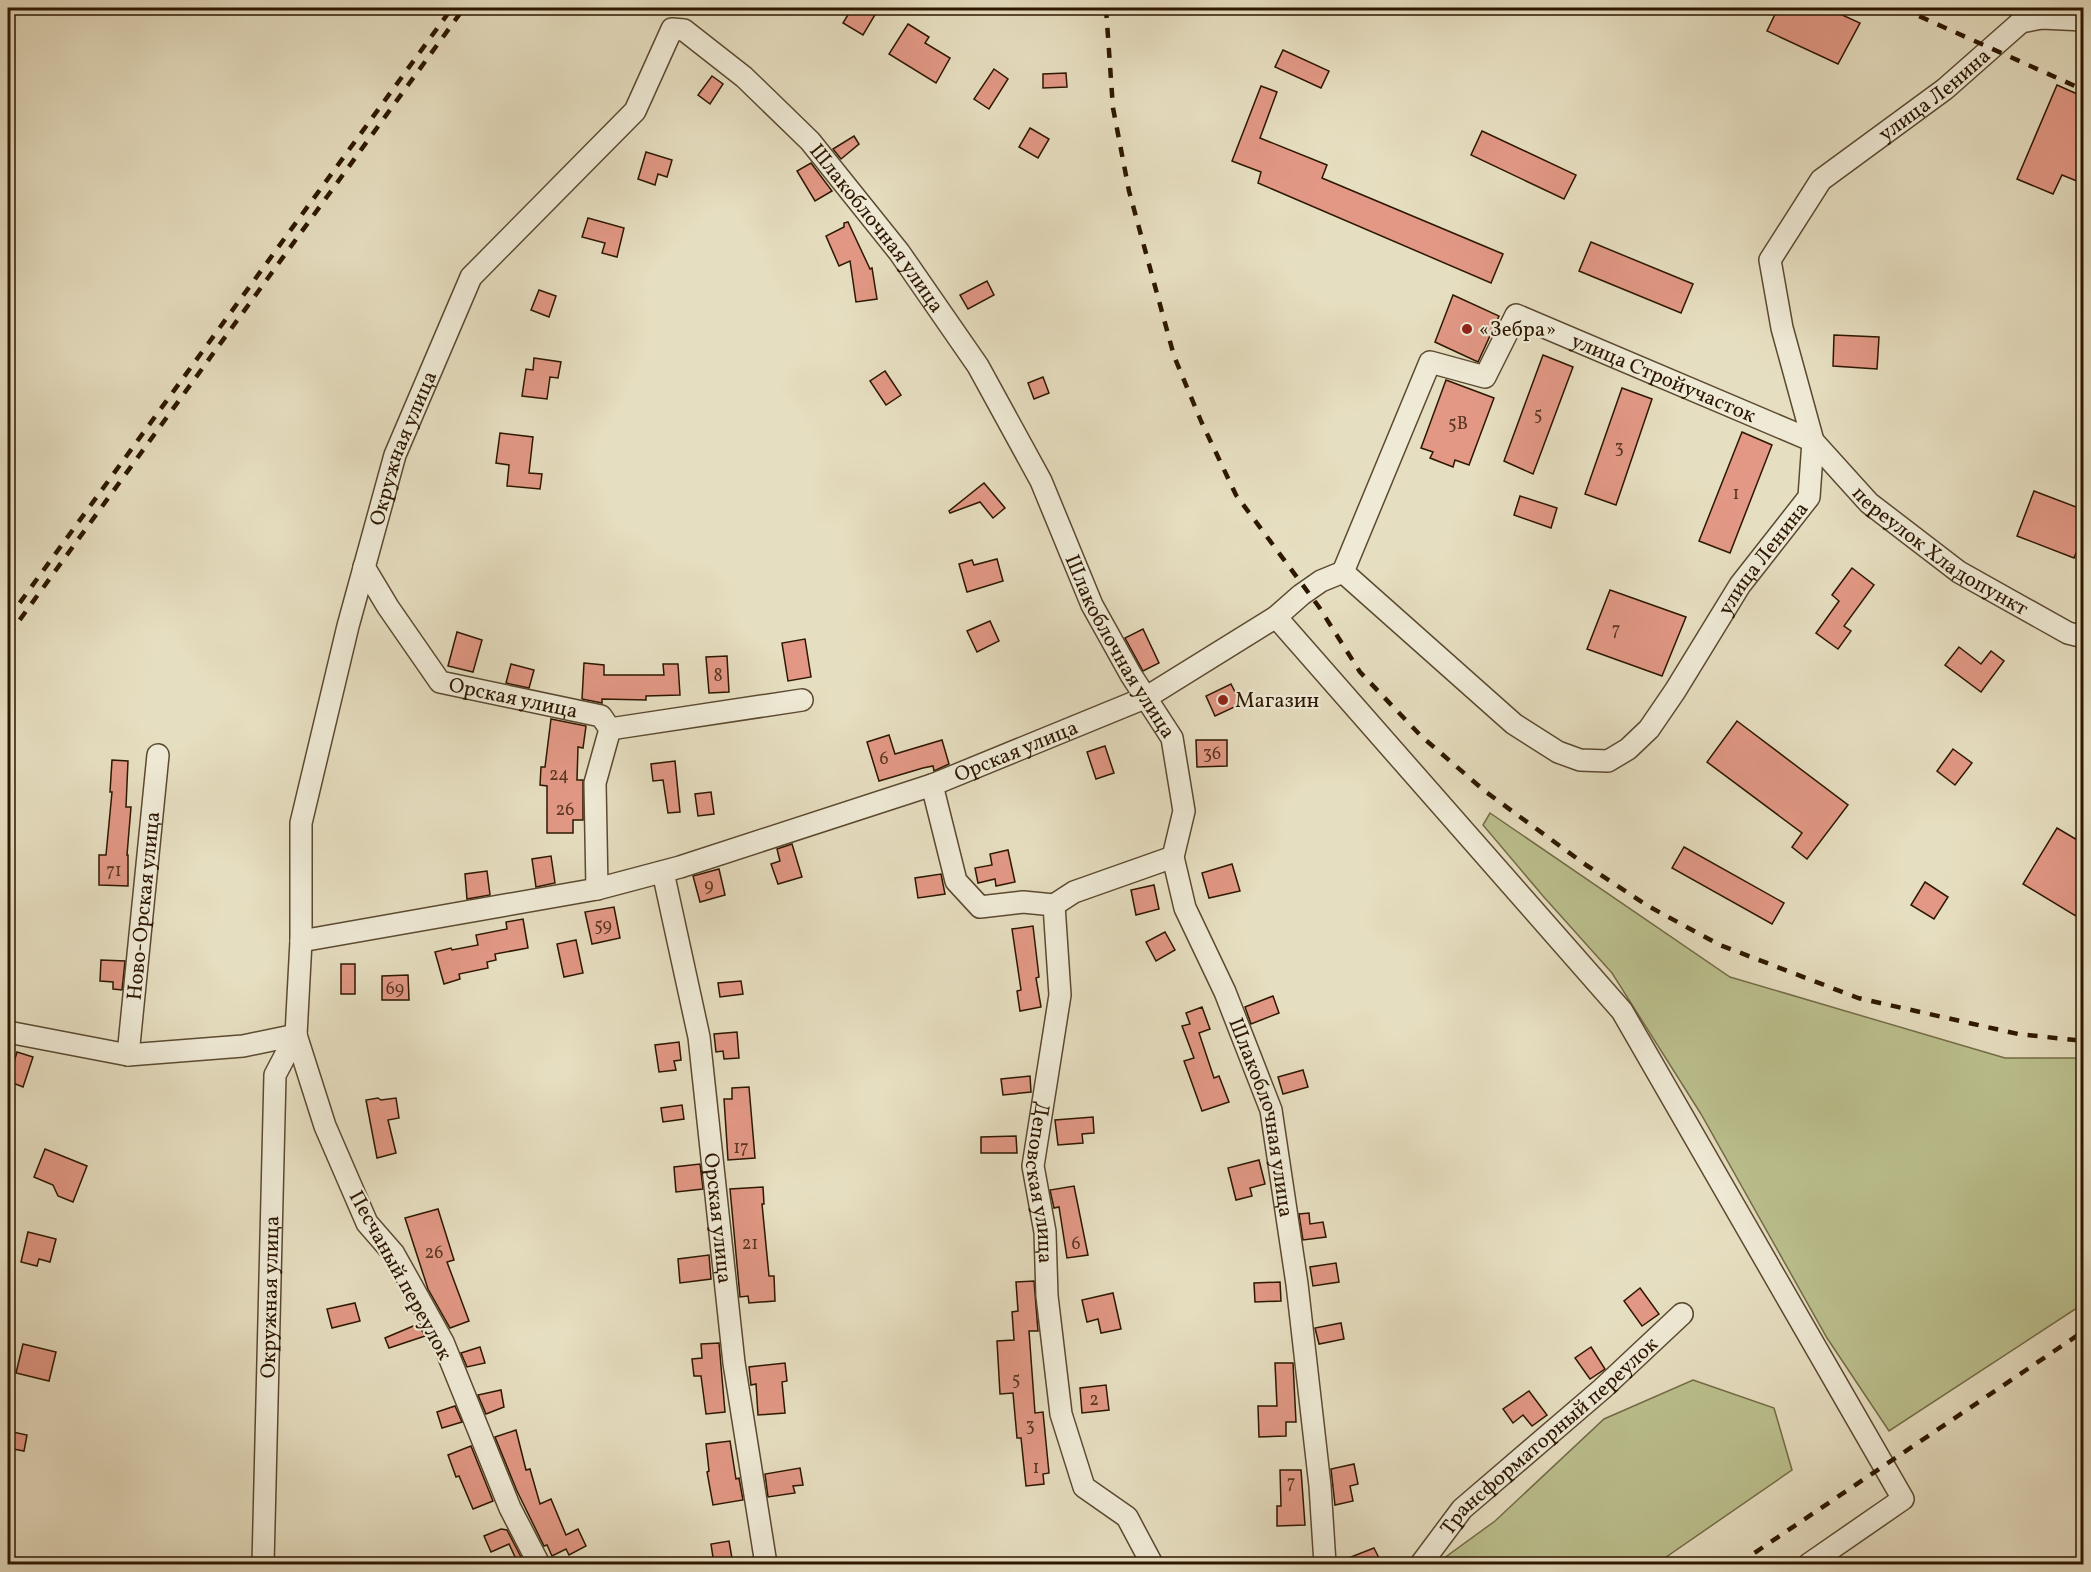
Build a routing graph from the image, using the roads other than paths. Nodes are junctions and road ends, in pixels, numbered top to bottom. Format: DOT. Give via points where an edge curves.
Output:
graph roads {
  1 [pos="2020,15"];
  2 [pos="2084,20"];
  3 [pos="672,29"];
  4 [pos="1813,441"];
  5 [pos="364,567"];
  6 [pos="1343,572"];
  7 [pos="1276,617"];
  8 [pos="2084,637"];
  9 [pos="1147,697"];
  10 [pos="802,699"];
  11 [pos="610,729"];
  12 [pos="158,756"];
  13 [pos="932,785"];
  14 [pos="1173,857"];
  15 [pos="663,872"];
  16 [pos="597,889"];
  17 [pos="1054,905"];
  18 [pos="301,941"];
  19 [pos="8,1032"];
  20 [pos="296,1035"];
  21 [pos="128,1055"];
  22 [pos="1682,1314"];
  23 [pos="263,1564"];
  24 [pos="539,1564"];
  25 [pos="766,1564"];
  26 [pos="1152,1564"];
  27 [pos="1325,1564"];
  28 [pos="1421,1564"];
  29 [pos="1809,1564"];
  1 -- 2 [label="street, улица Ленина"];
  1 -- 4 [label="street, улица Ленина" via="1945,89 1821,180 1770,260 1782,328"];
  3 -- 5 [label="street, Окружная улица" via="634,111 471,277 395,455"];
  3 -- 9 [label="street, Шлакоблочная улица" via="684,30 744,77 810,141 899,252 984,376 1041,481 1092,605"];
  4 -- 6 [label="street, улица Стройучасток" via="1516,315 1485,377 1430,362"];
  4 -- 6 [label="street, улица Ленина" via="1809,497 1740,585 1649,729 1608,761 1580,760 1558,752 1514,724"];
  4 -- 8 [label="street, переулок Хладопункт" via="1869,503 1959,572 2068,633"];
  5 -- 11 [label="street, Орская улица" via="440,682 601,717"];
  5 -- 18 [label="street, Окружная улица" via="301,823"];
  6 -- 7 [label="street, Орская улица" via="1321,581"];
  7 -- 9 [label="street, Орская улица"];
  7 -- 29 [label="street" via="1622,1011 1903,1499"];
  9 -- 13 [label="street, Орская улица"];
  9 -- 14 [label="street, Шлакоблочная улица" via="1173,738 1184,811"];
  10 -- 11 [label="street"];
  11 -- 16 [label="street" via="595,783"];
  12 -- 21 [label="street, Ново-Орская улица"];
  13 -- 15 [label="street, Орская улица"];
  13 -- 17 [label="street" via="956,881 980,907"];
  14 -- 17 [label="street" via="1074,892"];
  14 -- 27 [label="street, Шлакоблочная улица" via="1185,908 1226,992 1271,1110 1297,1284"];
  15 -- 16 [label="street, Орская улица"];
  15 -- 25 [label="street, Орская улица" via="699,1037 734,1363"];
  16 -- 18 [label="street, Орская улица"];
  17 -- 26 [label="street, Деповская улица" via="1060,995 1033,1166 1045,1232 1047,1296 1061,1414 1084,1487 1126,1517"];
  18 -- 20 [label="street, Песчаный переулок"];
  19 -- 21 [label="street"];
  20 -- 21 [label="street" via="243,1047"];
  20 -- 23 [label="street, Окружная улица" via="275,1075"];
  20 -- 24 [label="street, Песчаный переулок" via="325,1126 367,1223 394,1254 443,1342 510,1508"];
  22 -- 28 [label="street, Трансформаторный переулок" via="1602,1389 1462,1509"];
}
